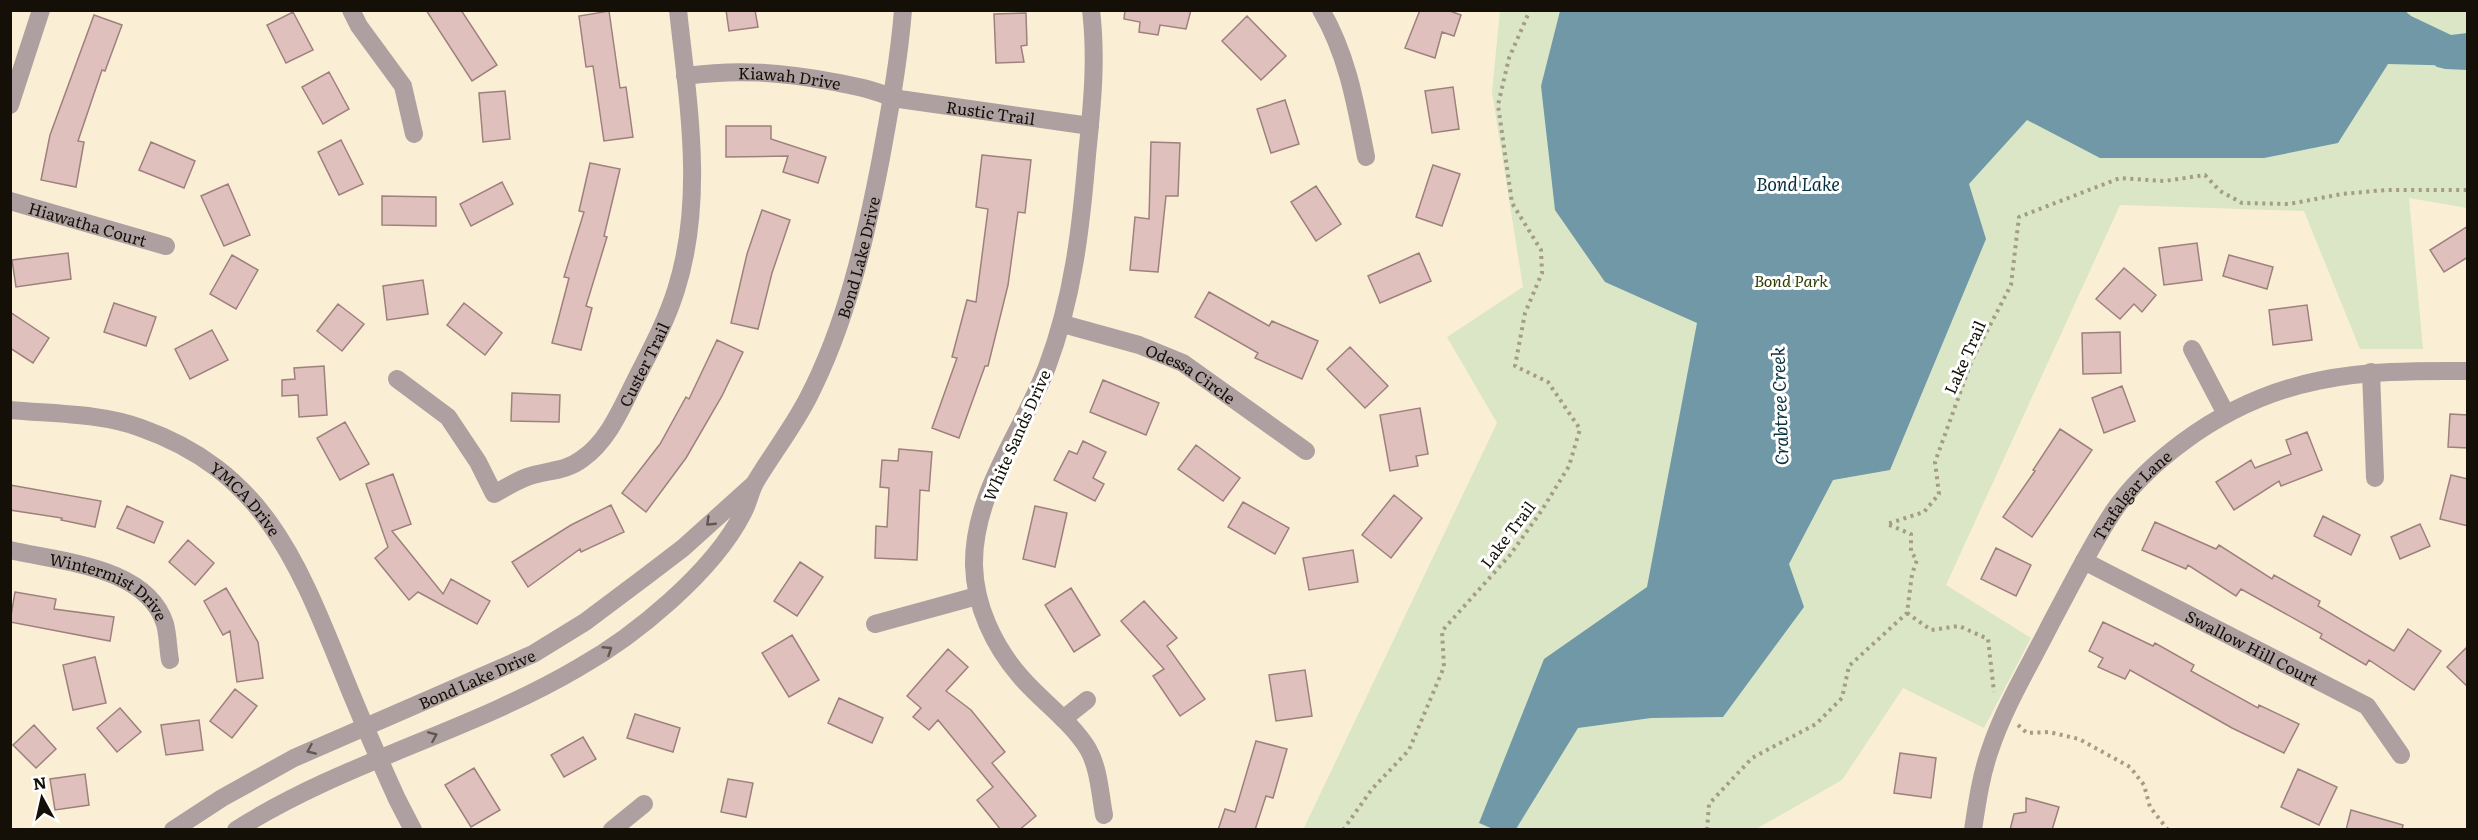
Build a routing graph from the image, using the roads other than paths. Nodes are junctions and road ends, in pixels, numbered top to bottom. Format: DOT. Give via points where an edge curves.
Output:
graph roads {
  1 [pos="41,10"];
  2 [pos="351,10"];
  3 [pos="678,10"];
  4 [pos="903,10"];
  5 [pos="1091,10"];
  6 [pos="1321,10"];
  7 [pos="685,76"];
  8 [pos="892,98"];
  9 [pos="10,105"];
  10 [pos="1090,126"];
  11 [pos="414,134"];
  12 [pos="1366,158"];
  13 [pos="10,201"];
  14 [pos="166,246"];
  15 [pos="1063,324"];
  16 [pos="2192,349"];
  17 [pos="2468,371"];
  18 [pos="2371,372"];
  19 [pos="397,380"];
  20 [pos="10,410"];
  21 [pos="2226,414"];
  22 [pos="1306,451"];
  23 [pos="2375,478"];
  24 [pos="754,484"];
  25 [pos="10,550"];
  26 [pos="2084,561"];
  27 [pos="977,596"];
  28 [pos="874,624"];
  29 [pos="170,660"];
  30 [pos="1086,700"];
  31 [pos="1063,719"];
  32 [pos="365,726"];
  33 [pos="2401,754"];
  34 [pos="379,759"];
  35 [pos="644,804"];
  36 [pos="1104,815"];
  37 [pos="173,830"];
  38 [pos="236,830"];
  39 [pos="413,830"];
  40 [pos="612,830"];
  41 [pos="1973,830"];
  1 -- 9 [label="street"];
  2 -- 11 [label="street" via="403,86"];
  3 -- 7 [label="street, Custer Trail"];
  4 -- 8 [label="street, Bond Lake Drive"];
  5 -- 10 [label="street, White Sands Drive" via="1095,73"];
  6 -- 12 [label="street" via="1348,72"];
  7 -- 8 [label="street, Kiawah Drive" via="747,70 876,90"];
  7 -- 19 [label="street, Custer Trail" via="693,178 680,273 654,345 604,439 570,467 527,477 494,494 448,417"];
  8 -- 10 [label="street, Rustic Trail"];
  8 -- 24 [label="street, Bond Lake Drive" via="849,301 808,399"];
  10 -- 15 [label="street, White Sands Drive" via="1077,254"];
  13 -- 14 [label="street, Hiawatha Court"];
  15 -- 22 [label="street, Odessa Circle" via="1139,345 1183,363"];
  15 -- 27 [label="street, White Sands Drive" via="979,520"];
  16 -- 21 [label="street"];
  17 -- 18 [label="street, Trafalgar Lane"];
  18 -- 21 [label="street, Trafalgar Lane" via="2266,394"];
  18 -- 23 [label="street"];
  20 -- 32 [label="street, YMCA Drive" via="109,419 140,427 217,468 266,516 293,560"];
  21 -- 26 [label="street, Trafalgar Lane" via="2156,462 2113,512"];
  24 -- 32 [label="street, Bond Lake Drive, one-way" via="683,548 585,622 533,654"];
  34 -- 24 [label="street, Bond Lake Drive, one-way" via="530,693 632,633 693,578 725,541 743,513"];
  25 -- 29 [label="street, Wintermist Drive" via="127,580 156,607 165,624"];
  26 -- 33 [label="street, Swallow Hill Court" via="2367,706"];
  26 -- 41 [label="street, Trafalgar Lane" via="2005,711 1989,751"];
  27 -- 28 [label="street"];
  27 -- 31 [label="street, White Sands Drive" via="990,629 1014,667"];
  30 -- 31 [label="street"];
  31 -- 36 [label="street, White Sands Drive" via="1088,750"];
  32 -- 34 [label="street, YMCA Drive"];
  32 -- 37 [label="street, Bond Lake Drive, one-way" via="294,758"];
  34 -- 38 [label="street, Bond Lake Drive" via="316,786"];
  34 -- 39 [label="street, YMCA Drive"];
  35 -- 40 [label="street"];
}
